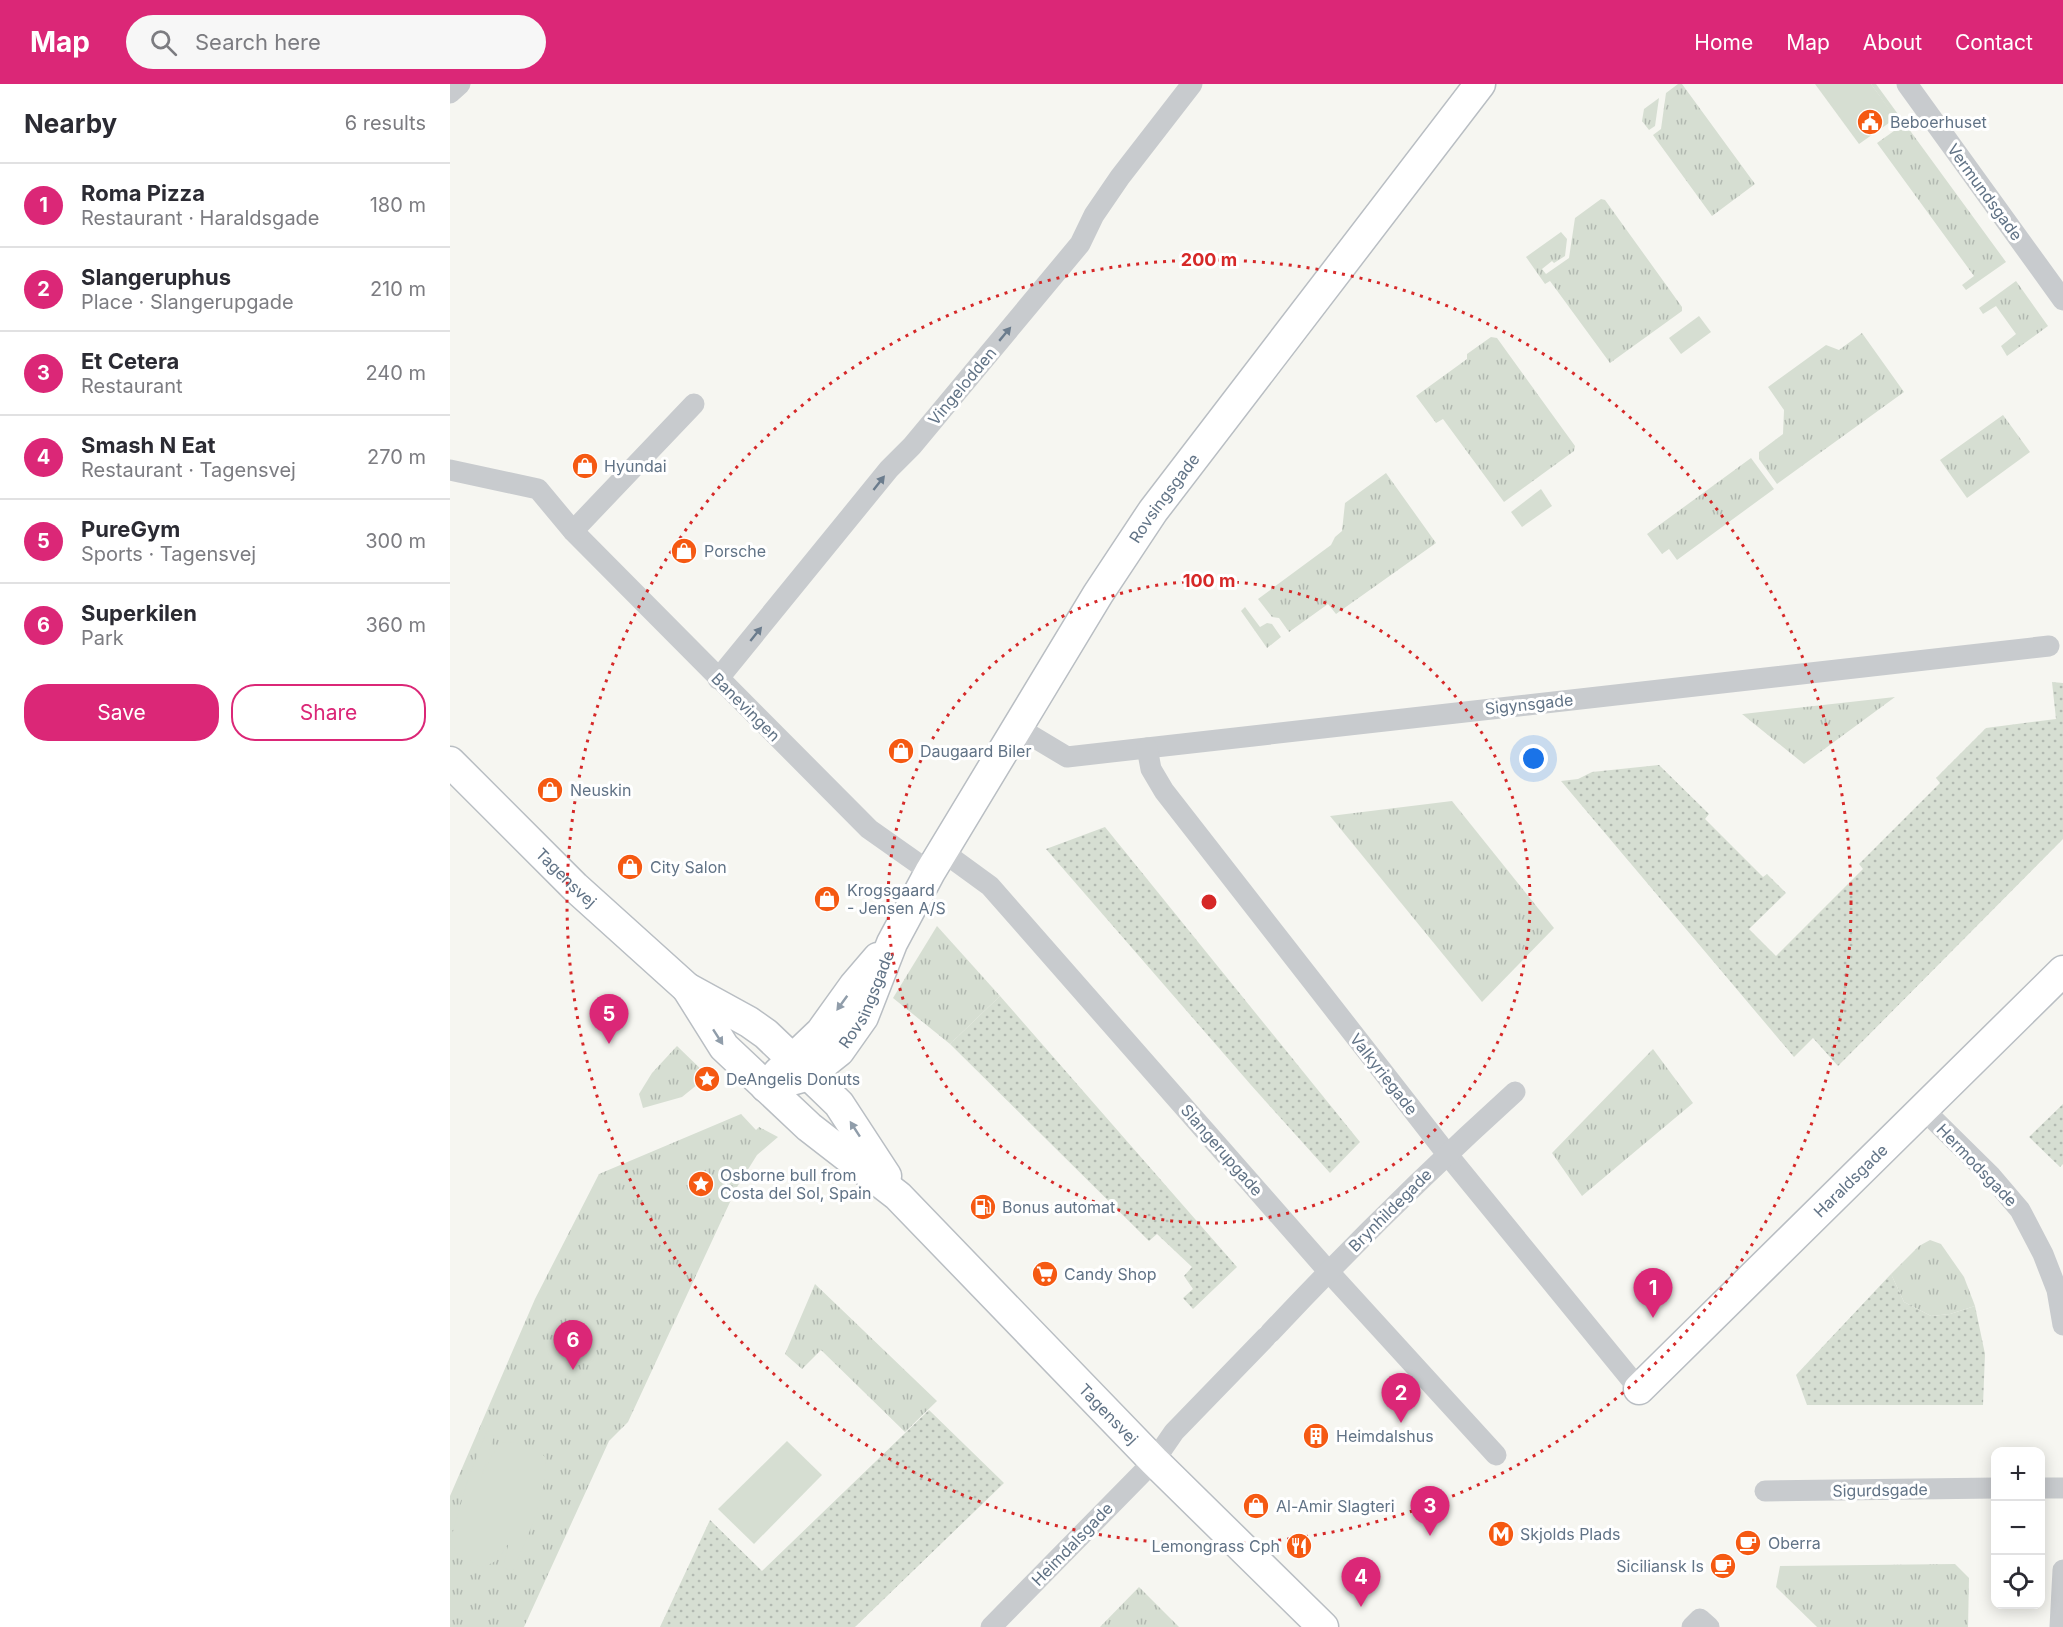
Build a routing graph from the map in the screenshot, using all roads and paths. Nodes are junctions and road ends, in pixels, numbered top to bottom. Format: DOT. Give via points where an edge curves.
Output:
graph roads {
  1 [pos="460,84"];
  2 [pos="1192,84"];
  3 [pos="1480,84"];
  4 [pos="1906,84"];
  5 [pos="450,93"];
  6 [pos="2063,300"];
  7 [pos="694,404"];
  8 [pos="450,470"];
  9 [pos="573,531"];
  10 [pos="2049,646"];
  11 [pos="718,679"];
  12 [pos="1017,727"];
  13 [pos="1147,748"];
  14 [pos="450,762"];
  15 [pos="936,861"];
  16 [pos="2063,971"];
  17 [pos="687,988"];
  18 [pos="800,1067"];
  19 [pos="766,1087"];
  20 [pos="1515,1092"];
  21 [pos="1923,1109"];
  22 [pos="1447,1154"];
  23 [pos="898,1196"];
  24 [pos="1328,1271"];
  25 [pos="2063,1325"];
  26 [pos="1639,1389"];
  27 [pos="1496,1455"];
  28 [pos="1154,1461"];
  29 [pos="1991,1488"];
  30 [pos="2045,1488"];
  31 [pos="2063,1488"];
  32 [pos="1765,1491"];
  33 [pos="2063,1570"];
  34 [pos="991,1627"];
  35 [pos="1323,1627"];
  36 [pos="2060,1627"];
  1 -- 5 [label="street"];
  11 -- 2 [label="street, Vingelodden, one-way" via="1080,244 1120,177"];
  3 -- 12 [label="street, Rovsingsgade" via="1153,511"];
  4 -- 6 [label="street, Vermundsgade"];
  7 -- 9 [label="street"];
  8 -- 9 [label="street, Banevingen" via="538,489"];
  9 -- 11 [label="street, Banevingen"];
  10 -- 13 [label="street, Sigynsgade"];
  11 -- 15 [label="street, Banevingen" via="869,830"];
  12 -- 13 [label="street, Sigynsgade" via="1067,757"];
  12 -- 15 [label="street, Rovsingsgade"];
  13 -- 22 [label="street, Valkyriegade" via="1151,770 1164,791"];
  14 -- 17 [label="street, Tagensvej" via="575,887"];
  15 -- 18 [label="street, Rovsingsgade" via="892,943 854,986"];
  15 -- 24 [label="street, Slangerupgade" via="990,886"];
  16 -- 21 [label="street, Haraldsgade"];
  17 -- 18 [label="street, Tagensvej" via="749,1022"];
  17 -- 19 [label="street, Tagensvej, one-way" via="724,1047"];
  18 -- 19 [label="street, Rovsingsgade"];
  23 -- 18 [label="street, Tagensvej, one-way" via="839,1104"];
  19 -- 23 [label="street, Tagensvej" via="809,1127"];
  20 -- 22 [label="street, Brynhildegade"];
  21 -- 25 [label="street, Hermodsgade" via="2020,1210 2057,1290"];
  21 -- 26 [label="street, Haraldsgade"];
  22 -- 24 [label="street, Brynhildegade"];
  22 -- 26 [label="street, Valkyriegade"];
  23 -- 28 [label="street, Tagensvej"];
  24 -- 27 [label="street, Slangerupgade"];
  24 -- 28 [label="street, Brynhildegade" via="1174,1432"];
  28 -- 34 [label="street, Heimdalsgade"];
  28 -- 35 [label="street, Tagensvej"];
  29 -- 32 [label="street, Sigurdsgade"];
  30 -- 31 [label="street"];
  33 -- 36 [label="street"];
}
